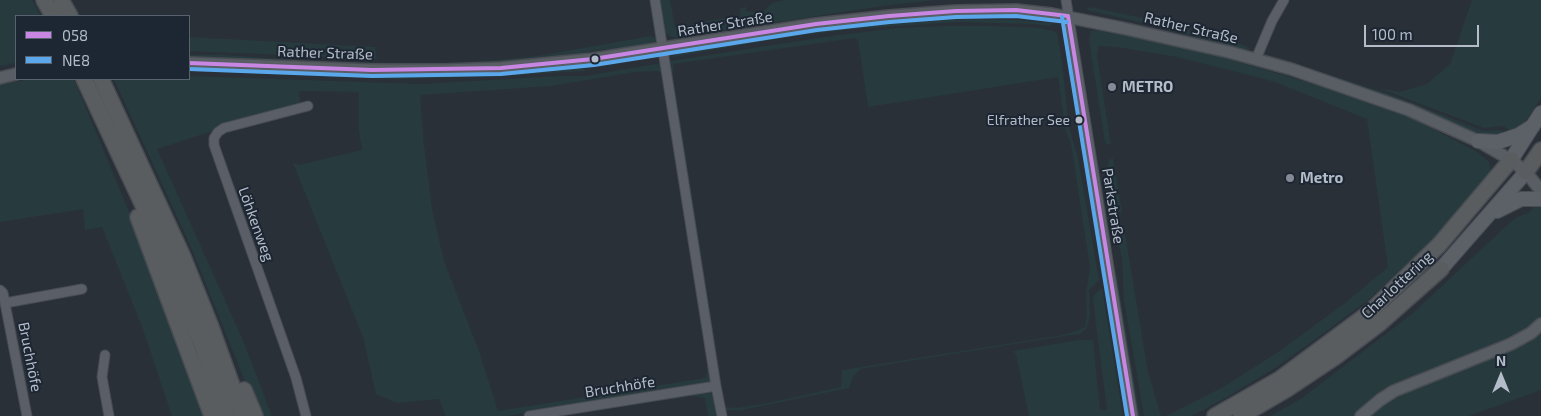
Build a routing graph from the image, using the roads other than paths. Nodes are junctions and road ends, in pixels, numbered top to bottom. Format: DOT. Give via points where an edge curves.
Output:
graph roads {
  1 [pos="44,0"];
  2 [pos="61,0"];
  3 [pos="655,0"];
  4 [pos="1066,0"];
  5 [pos="1284,0"];
  6 [pos="52,15"];
  7 [pos="69,15"];
  8 [pos="1068,16"];
  9 [pos="664,49"];
  10 [pos="1256,59"];
  11 [pos="190,63"];
  12 [pos="15,74"];
  13 [pos="0,78"];
  14 [pos="84,80"];
  15 [pos="101,80"];
  16 [pos="308,106"];
  17 [pos="1541,114"];
  18 [pos="1533,126"];
  19 [pos="109,131"];
  20 [pos="1478,141"];
  21 [pos="1541,150"];
  22 [pos="1511,160"];
  23 [pos="1526,172"];
  24 [pos="1541,190"];
  25 [pos="1541,199"];
  26 [pos="1492,213"];
  27 [pos="1441,269"];
  28 [pos="82,289"];
  29 [pos="0,290"];
  30 [pos="5,303"];
  31 [pos="1541,324"];
  32 [pos="211,327"];
  33 [pos="184,343"];
  34 [pos="105,356"];
  35 [pos="716,386"];
  36 [pos="27,416"];
  37 [pos="108,416"];
  38 [pos="206,416"];
  39 [pos="212,416"];
  40 [pos="227,416"];
  41 [pos="243,416"];
  42 [pos="254,416"];
  43 [pos="306,416"];
  44 [pos="529,416"];
  45 [pos="722,416"];
  46 [pos="1133,416"];
  47 [pos="1215,416"];
  48 [pos="1241,416"];
  49 [pos="1361,416"];
  1 -- 6 [label="highway"];
  2 -- 7 [label="highway"];
  3 -- 9 [label="street"];
  4 -- 8 [label="street, Parkstraße"];
  5 -- 10 [label="street"];
  8 -- 9 [label="main road, Rather Straße" via="1016,10 889,16 816,24"];
  8 -- 10 [label="main road, Rather Straße"];
  8 -- 46 [label="street, Parkstraße"];
  9 -- 11 [label="main road, Rather Straße" via="544,65 444,70"];
  9 -- 35 [label="street"];
  10 -- 20 [label="main road, Rather Straße" via="1408,110"];
  12 -- 13 [label="main road"];
  14 -- 19 [label="highway"];
  15 -- 32 [label="highway"];
  16 -- 43 [label="street, Löhkenweg" via="224,128 214,138"];
  17 -- 18 [label="main road, Charlottering"];
  18 -- 20 [label="main road" via="1498,142"];
  18 -- 22 [label="main road, Charlottering"];
  19 -- 33 [label="highway" via="112,151"];
  19 -- 40 [label="highway" via="169,261"];
  20 -- 22 [label="main road, Rather Straße"];
  21 -- 23 [label="highway, Charlottering"];
  22 -- 23 [label="main road, Rather Straße"];
  22 -- 47 [label="highway, Charlottering" via="1439,245 1369,313 1280,379"];
  23 -- 24 [label="main road, Rather Straße"];
  23 -- 26 [label="main road, Charlottering"];
  25 -- 26 [label="main road" via="1521,199"];
  26 -- 27 [label="main road, Charlottering"];
  27 -- 48 [label="highway, Charlottering" via="1380,323 1335,357"];
  28 -- 30 [label="street, Bruchhöfe"];
  29 -- 30 [label="street, Bruchhöfe"];
  30 -- 36 [label="street, Bruchhöfe"];
  31 -- 49 [label="main road" via="1511,344 1394,392"];
  32 -- 41 [label="highway"];
  32 -- 42 [label="highway" via="230,355"];
  33 -- 38 [label="highway"];
  33 -- 39 [label="highway"];
  34 -- 37 [label="street" via="102,377"];
  35 -- 44 [label="street, Bruchhöfe"];
  35 -- 45 [label="street"];
}
